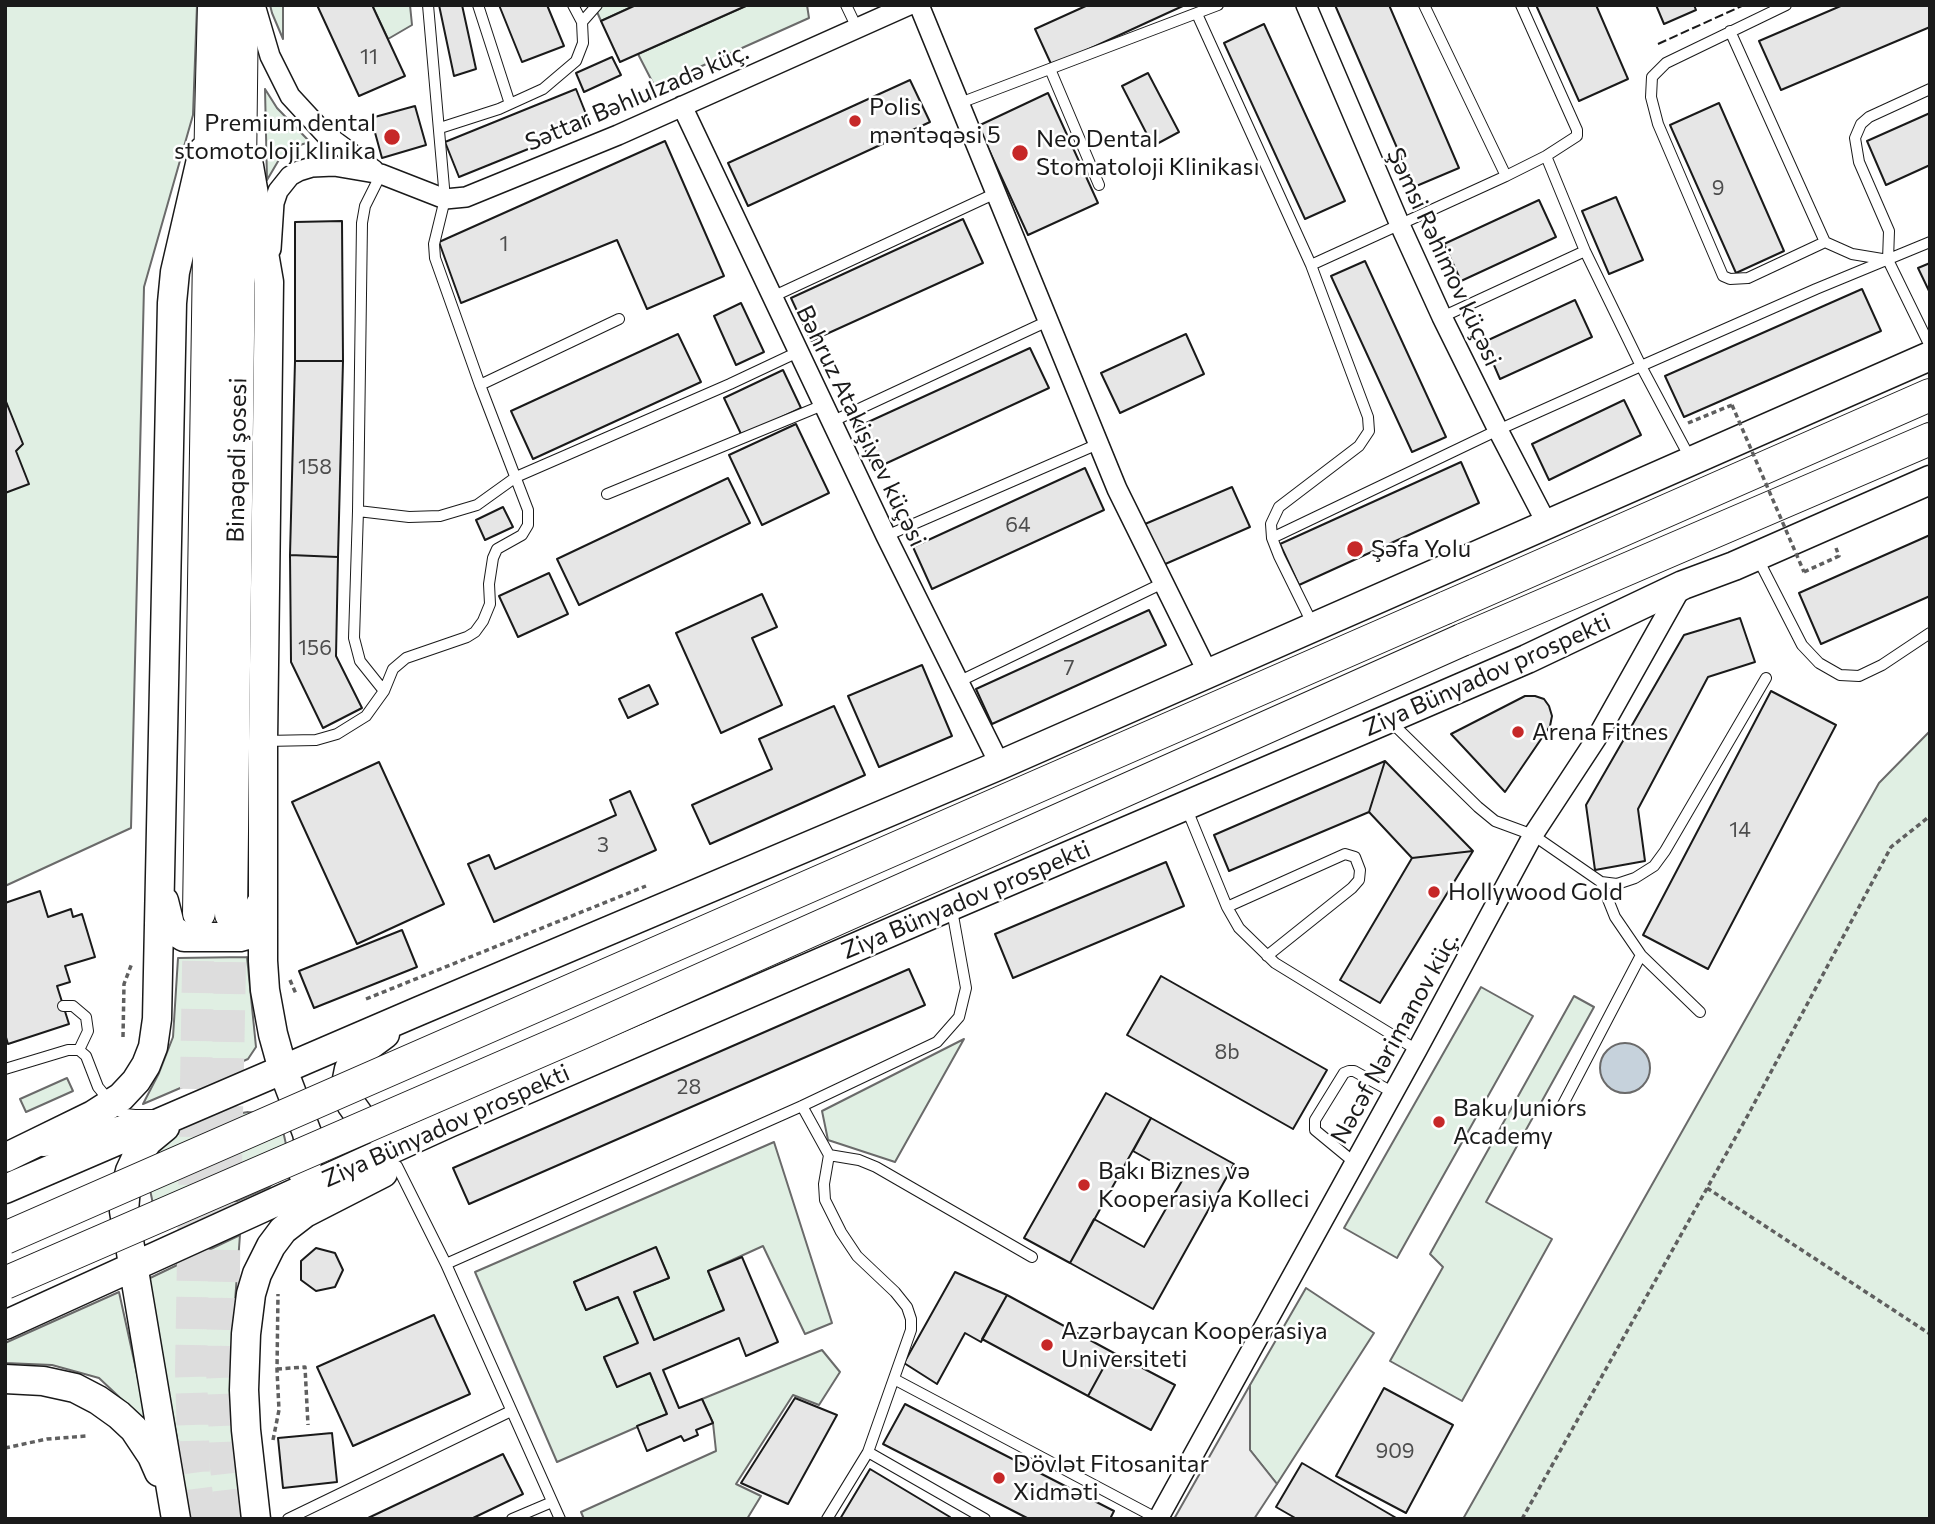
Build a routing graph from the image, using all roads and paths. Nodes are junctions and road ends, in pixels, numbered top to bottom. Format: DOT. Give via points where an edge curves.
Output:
graph roads {
  1 [pos="214,5"];
  2 [pos="242,5"];
  3 [pos="255,5"];
  4 [pos="428,5"];
  5 [pos="478,5"];
  6 [pos="573,5"];
  7 [pos="597,5"];
  8 [pos="846,5"];
  9 [pos="909,5"];
  10 [pos="919,5"];
  11 [pos="1218,5"];
  12 [pos="1306,5"];
  13 [pos="1424,5"];
  14 [pos="1521,5"];
  15 [pos="1786,5"];
  16 [pos="1197,14"];
  17 [pos="582,22"];
  18 [pos="857,28"];
  19 [pos="1730,31"];
  20 [pos="1050,69"];
  21 [pos="1930,89"];
  22 [pos="960,103"];
  23 [pos="510,104"];
  24 [pos="682,106"];
  25 [pos="226,123"];
  26 [pos="440,128"];
  27 [pos="1546,156"];
  28 [pos="381,174"];
  29 [pos="1506,176"];
  30 [pos="1099,185"];
  31 [pos="996,193"];
  32 [pos="445,199"];
  33 [pos="1400,225"];
  34 [pos="1825,242"];
  35 [pos="1930,242"];
  36 [pos="1585,251"];
  37 [pos="1888,260"];
  38 [pos="1311,265"];
  39 [pos="269,282"];
  40 [pos="772,297"];
  41 [pos="1441,317"];
  42 [pos="620,319"];
  43 [pos="1048,321"];
  44 [pos="1930,346"];
  45 [pos="798,352"];
  46 [pos="1930,356"];
  47 [pos="1641,366"];
  48 [pos="480,385"];
  49 [pos="1930,396"];
  50 [pos="827,414"];
  51 [pos="1691,422"];
  52 [pos="1498,430"];
  53 [pos="1930,439"];
  54 [pos="1098,444"];
  55 [pos="1692,461"];
  56 [pos="516,477"];
  57 [pos="1930,480"];
  58 [pos="607,494"];
  59 [pos="358,511"];
  60 [pos="1547,524"];
  61 [pos="886,536"];
  62 [pos="1272,538"];
  63 [pos="1839,555"];
  64 [pos="1756,556"];
  65 [pos="1163,583"];
  66 [pos="1683,585"];
  67 [pos="1314,627"];
  68 [pos="1930,633"];
  69 [pos="1208,673"];
  70 [pos="1766,678"];
  71 [pos="958,682"];
  72 [pos="384,691"];
  73 [pos="1388,719"];
  74 [pos="263,741"];
  75 [pos="1000,765"];
  76 [pos="1185,806"];
  77 [pos="1930,816"];
  78 [pos="1533,835"];
  79 [pos="160,881"];
  80 [pos="1601,882"];
  81 [pos="263,885"];
  82 [pos="951,906"];
  83 [pos="1227,907"];
  84 [pos="199,913"];
  85 [pos="231,914"];
  86 [pos="1641,955"];
  87 [pos="1267,956"];
  88 [pos="407,982"];
  89 [pos="124,984"];
  90 [pos="366,999"];
  91 [pos="63,1006"];
  92 [pos="419,1011"];
  93 [pos="1700,1012"];
  94 [pos="123,1037"];
  95 [pos="79,1050"];
  96 [pos="1417,1050"];
  97 [pos="5,1069"];
  98 [pos="282,1069"];
  99 [pos="1394,1093"];
  100 [pos="111,1105"];
  101 [pos="802,1106"];
  102 [pos="189,1110"];
  103 [pos="1560,1111"];
  104 [pos="301,1116"];
  105 [pos="449,1123"];
  106 [pos="18,1144"];
  107 [pos="830,1155"];
  108 [pos="5,1158"];
  109 [pos="1355,1163"];
  110 [pos="397,1166"];
  111 [pos="130,1171"];
  112 [pos="1707,1188"];
  113 [pos="5,1189"];
  114 [pos="245,1217"];
  115 [pos="201,1237"];
  116 [pos="5,1238"];
  117 [pos="1031,1257"];
  118 [pos="446,1264"];
  119 [pos="132,1268"];
  120 [pos="5,1283"];
  121 [pos="279,1284"];
  122 [pos="5,1325"];
  123 [pos="1930,1334"];
  124 [pos="277,1370"];
  125 [pos="5,1379"];
  126 [pos="894,1379"];
  127 [pos="511,1411"];
  128 [pos="308,1425"];
  129 [pos="87,1436"];
  130 [pos="5,1448"];
  131 [pos="274,1451"];
  132 [pos="868,1452"];
  133 [pos="552,1502"];
  134 [pos="176,1519"];
  135 [pos="256,1519"];
  136 [pos="288,1519"];
  137 [pos="512,1519"];
  138 [pos="560,1519"];
  139 [pos="827,1519"];
  140 [pos="985,1519"];
  141 [pos="1158,1519"];
  142 [pos="1522,1519"];
  1 -- 25 [label="main road, Binəqədi şosesi"];
  2 -- 25 [label="main road, Binəqədi şosesi"];
  3 -- 28 [label="street" via="270,56 290,96 326,134"];
  4 -- 26 [label="lane"];
  5 -- 23 [label="lane"];
  6 -- 17 [label="lane"];
  7 -- 17 [label="lane"];
  8 -- 18 [label="lane"];
  9 -- 18 [label="street, Səttar Bəhlulzadə küç."];
  10 -- 22 [label="street"];
  11 -- 16 [label="lane"];
  12 -- 33 [label="street, Şəmsi Rəhimov küçəsi"];
  13 -- 29 [label="lane"];
  14 -- 27 [label="lane" via="1577,130 1577,136"];
  15 -- 19 [label="lane"];
  16 -- 20 [label="lane"];
  16 -- 38 [label="lane"];
  17 -- 23 [label="lane" via="583,43 576,61 543,89"];
  18 -- 24 [label="street, Səttar Bəhlulzadə küç."];
  19 -- 34 [label="lane"];
  19 -- 34 [label="lane" via="1666,64 1652,77 1651,97 1658,124 1723,276 1748,278"];
  20 -- 22 [label="lane"];
  20 -- 30 [label="lane"];
  21 -- 37 [label="lane" via="1869,117 1855,138 1858,162 1889,231"];
  22 -- 31 [label="street"];
  23 -- 26 [label="lane"];
  24 -- 32 [label="street, Səttar Bəhlulzadə küç." via="466,197"];
  24 -- 40 [label="street, Bəhruz Atakişiyev küçəsi"];
  25 -- 39 [label="main road"];
  25 -- 79 [label="main road" via="177,260 172,303"];
  25 -- 84 [label="main road, Binəqədi şosesi"];
  25 -- 85 [label="main road, Binəqədi şosesi"];
  26 -- 32 [label="lane"];
  27 -- 29 [label="lane"];
  27 -- 36 [label="lane"];
  28 -- 32 [label="street"];
  28 -- 39 [label="street" via="334,166 312,167 290,176 274,203"];
  28 -- 59 [label="lane" via="362,223"];
  29 -- 33 [label="lane"];
  31 -- 40 [label="lane"];
  31 -- 43 [label="street"];
  32 -- 48 [label="lane" via="435,236 435,258"];
  33 -- 38 [label="lane"];
  33 -- 41 [label="street, Şəmsi Rəhimov küçəsi"];
  34 -- 37 [label="lane" via="1852,254"];
  35 -- 37 [label="lane"];
  36 -- 41 [label="lane"];
  36 -- 47 [label="lane"];
  37 -- 44 [label="lane"];
  37 -- 47 [label="lane"];
  38 -- 62 [label="lane" via="1369,431 1359,446 1279,508 1271,524"];
  39 -- 74 [label="main road"];
  40 -- 45 [label="street, Bəhruz Atakişiyev küçəsi"];
  41 -- 52 [label="street, Şəmsi Rəhimov küçəsi"];
  42 -- 48 [label="lane"];
  43 -- 50 [label="lane"];
  43 -- 54 [label="street"];
  45 -- 50 [label="street, Bəhruz Atakişiyev küçəsi"];
  45 -- 56 [label="lane"];
  46 -- 55 [label="main road"];
  47 -- 52 [label="lane"];
  47 -- 55 [label="lane"];
  48 -- 56 [label="lane"];
  49 -- 116 [label="main road, bridge"];
  50 -- 58 [label="lane"];
  50 -- 61 [label="street, Bəhruz Atakişiyev küçəsi"];
  51 -- 63 [label="path, bridge" via="1732,405 1804,572"];
  52 -- 60 [label="street, Şəmsi Rəhimov küçəsi"];
  52 -- 62 [label="lane"];
  53 -- 120 [label="main road, Ziya Bünyadov prospekti, bridge" via="1462,640 579,1034"];
  54 -- 61 [label="lane"];
  54 -- 65 [label="street"];
  55 -- 60 [label="main road"];
  56 -- 59 [label="lane" via="477,505 440,516"];
  56 -- 72 [label="lane" via="528,510 528,525 522,535 496,549 483,621 467,637 406,658 393,669"];
  57 -- 64 [label="main road, Ziya Bünyadov prospekti"];
  59 -- 72 [label="lane" via="354,638 360,661"];
  60 -- 67 [label="main road"];
  61 -- 71 [label="street, Bəhruz Atakişiyev küçəsi"];
  62 -- 67 [label="lane"];
  64 -- 66 [label="main road, Ziya Bünyadov prospekti"];
  64 -- 68 [label="lane" via="1802,645 1819,663 1840,675 1859,676"];
  65 -- 69 [label="street"];
  65 -- 71 [label="lane"];
  66 -- 73 [label="main road, Ziya Bünyadov prospekti"];
  66 -- 78 [label="street, Nəcəf Nərimanov küç." via="1596,739"];
  67 -- 69 [label="main road"];
  69 -- 75 [label="main road"];
  70 -- 80 [label="lane" via="1654,866 1616,884"];
  71 -- 75 [label="street, Bəhruz Atakişiyev küçəsi"];
  72 -- 74 [label="lane" via="366,716 337,733 316,740"];
  73 -- 76 [label="main road, Ziya Bünyadov prospekti"];
  73 -- 78 [label="lane" via="1495,821"];
  74 -- 81 [label="main road"];
  75 -- 92 [label="main road"];
  76 -- 82 [label="main road, Ziya Bünyadov prospekti"];
  76 -- 83 [label="lane"];
  77 -- 112 [label="path" via="1891,848"];
  78 -- 80 [label="lane"];
  78 -- 96 [label="street, Nəcəf Nərimanov küç."];
  79 -- 81 [label="main road" via="171,929 184,937 247,935 257,924"];
  79 -- 100 [label="main road" via="153,1046 136,1081"];
  80 -- 86 [label="lane" via="1615,916"];
  81 -- 98 [label="main road" via="265,990"];
  82 -- 101 [label="lane" via="967,988 959,1017 937,1042"];
  82 -- 105 [label="main road, Ziya Bünyadov prospekti"];
  83 -- 87 [label="lane" via="1239,928"];
  83 -- 87 [label="lane" via="1345,854 1355,857 1360,870 1352,888"];
  86 -- 93 [label="lane"];
  86 -- 103 [label="lane"];
  87 -- 96 [label="lane"];
  88 -- 90 [label="path"];
  89 -- 94 [label="path"];
  91 -- 95 [label="lane" via="73,1006 86,1017 88,1031"];
  92 -- 98 [label="main road"];
  92 -- 105 [label="main road" via="362,1051 349,1069 346,1084 351,1104 373,1129 413,1132"];
  95 -- 97 [label="lane"];
  95 -- 100 [label="lane"];
  96 -- 99 [label="street, Nəcəf Nərimanov küç."];
  98 -- 102 [label="main road"];
  98 -- 104 [label="main road"];
  99 -- 109 [label="street, Nəcəf Nərimanov küç."];
  99 -- 109 [label="lane" via="1349,1071 1315,1120 1315,1130"];
  100 -- 102 [label="lane" via="135,1115"];
  100 -- 106 [label="main road"];
  101 -- 107 [label="lane"];
  101 -- 118 [label="lane"];
  102 -- 104 [label="main road" via="262,1095 291,1105"];
  102 -- 106 [label="street" via="75,1139"];
  102 -- 111 [label="main road" via="149,1141"];
  102 -- 113 [label="main road"];
  104 -- 114 [label="main road" via="310,1149 301,1172 277,1196"];
  105 -- 110 [label="main road"];
  105 -- 114 [label="main road, Ziya Bünyadov prospekti"];
  106 -- 108 [label="main road"];
  107 -- 117 [label="lane" via="876,1167"];
  107 -- 126 [label="lane" via="825,1199 841,1232 857,1256 901,1299 911,1320"];
  109 -- 141 [label="street, Nəcəf Nərimanov küç."];
  110 -- 118 [label="lane"];
  110 -- 135 [label="main road" via="305,1213 283,1230 257,1274 246,1334 244,1390"];
  111 -- 115 [label="main road" via="134,1209 144,1235 161,1242"];
  111 -- 119 [label="main road" via="124,1211"];
  112 -- 123 [label="path"];
  112 -- 142 [label="path"];
  114 -- 115 [label="main road, Ziya Bünyadov prospekti"];
  115 -- 119 [label="main road, Ziya Bünyadov prospekti"];
  118 -- 127 [label="lane"];
  119 -- 122 [label="main road, Ziya Bünyadov prospekti"];
  119 -- 134 [label="main road"];
  121 -- 124 [label="path"];
  124 -- 128 [label="path" via="305,1367"];
  124 -- 131 [label="path"];
  125 -- 134 [label="main road" via="75,1388 119,1415 152,1455"];
  126 -- 132 [label="lane"];
  126 -- 141 [label="lane"];
  127 -- 133 [label="lane"];
  127 -- 136 [label="lane"];
  129 -- 130 [label="path"];
  132 -- 139 [label="lane"];
  132 -- 140 [label="lane"];
  133 -- 137 [label="lane"];
  133 -- 138 [label="lane"];
}
